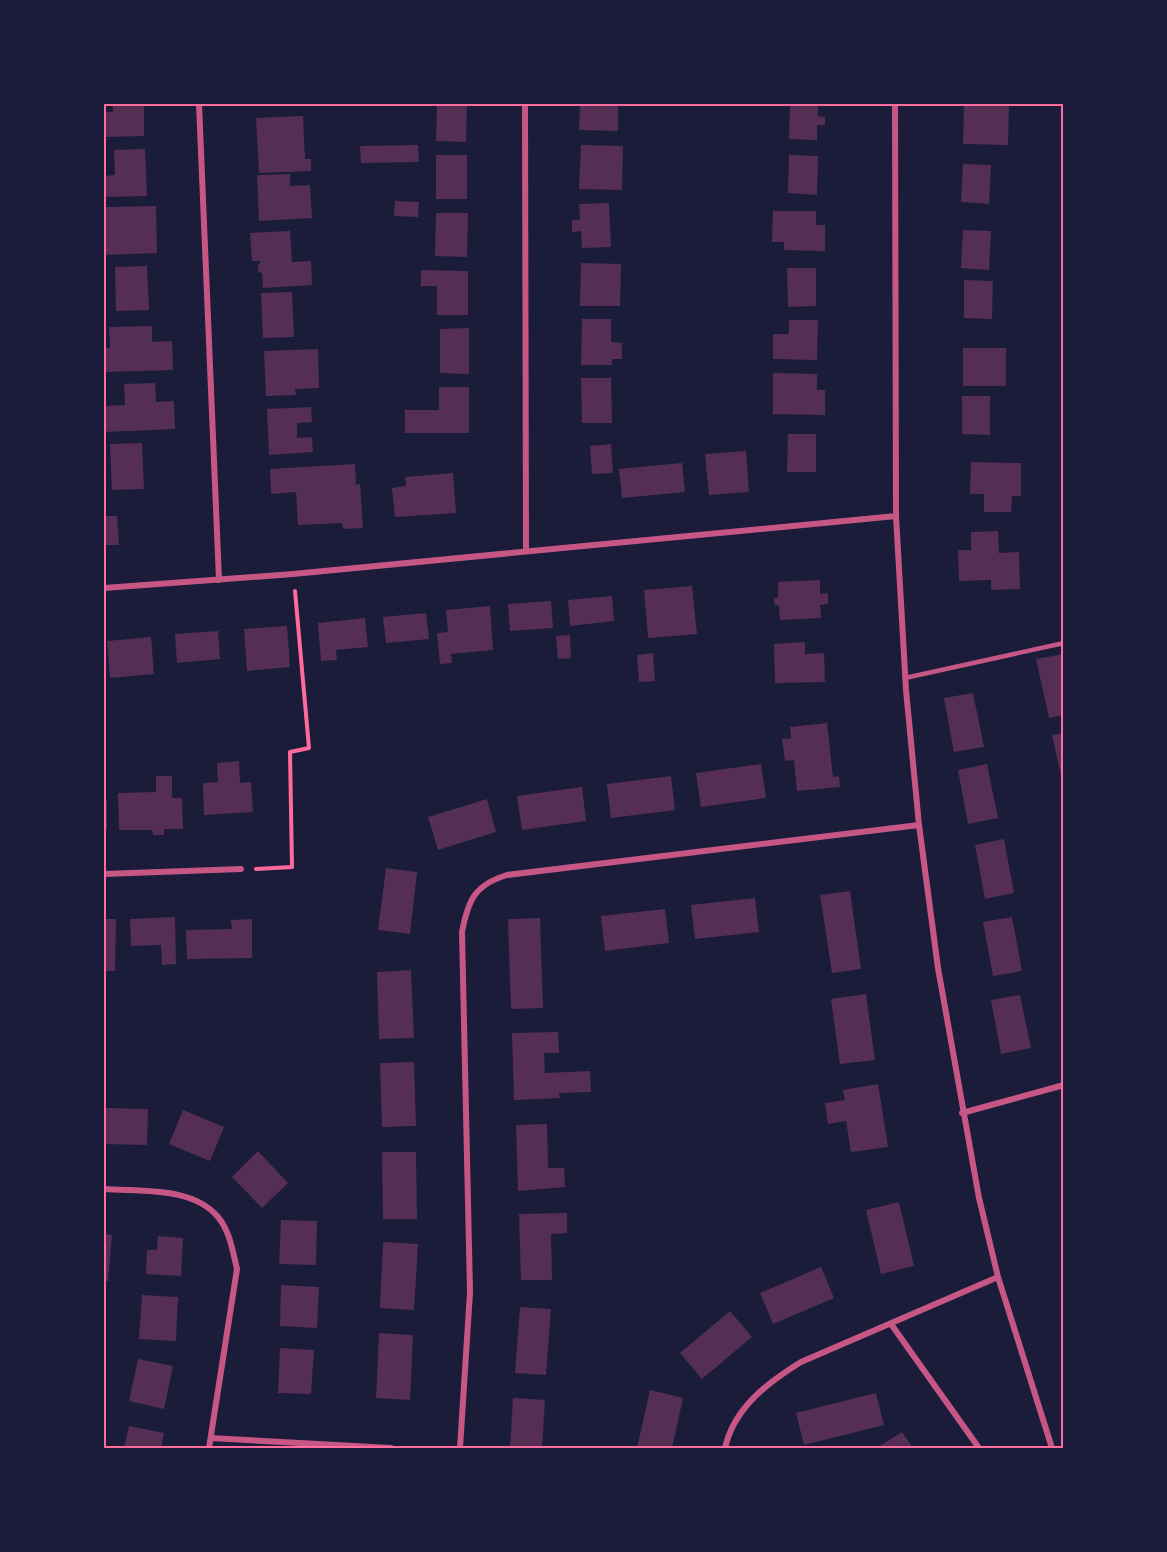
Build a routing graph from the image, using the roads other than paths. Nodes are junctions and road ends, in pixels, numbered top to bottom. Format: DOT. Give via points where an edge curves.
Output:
graph roads {
  1 [pos="199,104"];
  2 [pos="525,104"];
  3 [pos="895,104"];
  4 [pos="896,516"];
  5 [pos="526,550"];
  6 [pos="219,580"];
  7 [pos="104,588"];
  8 [pos="1064,643"];
  9 [pos="905,678"];
  10 [pos="919,825"];
  11 [pos="241,869"];
  12 [pos="104,874"];
  13 [pos="1064,1085"];
  14 [pos="962,1113"];
  15 [pos="104,1190"];
  16 [pos="998,1277"];
  17 [pos="891,1324"];
  18 [pos="211,1438"];
  19 [pos="209,1449"];
  20 [pos="391,1449"];
  21 [pos="460,1449"];
  22 [pos="725,1449"];
  23 [pos="980,1449"];
  24 [pos="1052,1449"];
  1 -- 6 [label="street"];
  2 -- 5 [label="street"];
  3 -- 4 [label="street"];
  4 -- 5 [label="street"];
  4 -- 9 [label="street"];
  5 -- 6 [label="street"];
  6 -- 7 [label="street"];
  8 -- 9 [label="lane"];
  9 -- 10 [label="street"];
  10 -- 14 [label="street"];
  10 -- 21 [label="street" via="507,875 489,880 476,892 467,908 462,932 470,1292"];
  11 -- 12 [label="street"];
  13 -- 14 [label="street"];
  14 -- 16 [label="street"];
  15 -- 18 [label="street" via="173,1194 200,1203 219,1218 230,1242 237,1269"];
  16 -- 17 [label="street"];
  16 -- 24 [label="street"];
  17 -- 22 [label="street" via="801,1362 771,1380 744,1408 728,1434"];
  17 -- 23 [label="street"];
  18 -- 19 [label="street"];
  18 -- 20 [label="street"];
}
